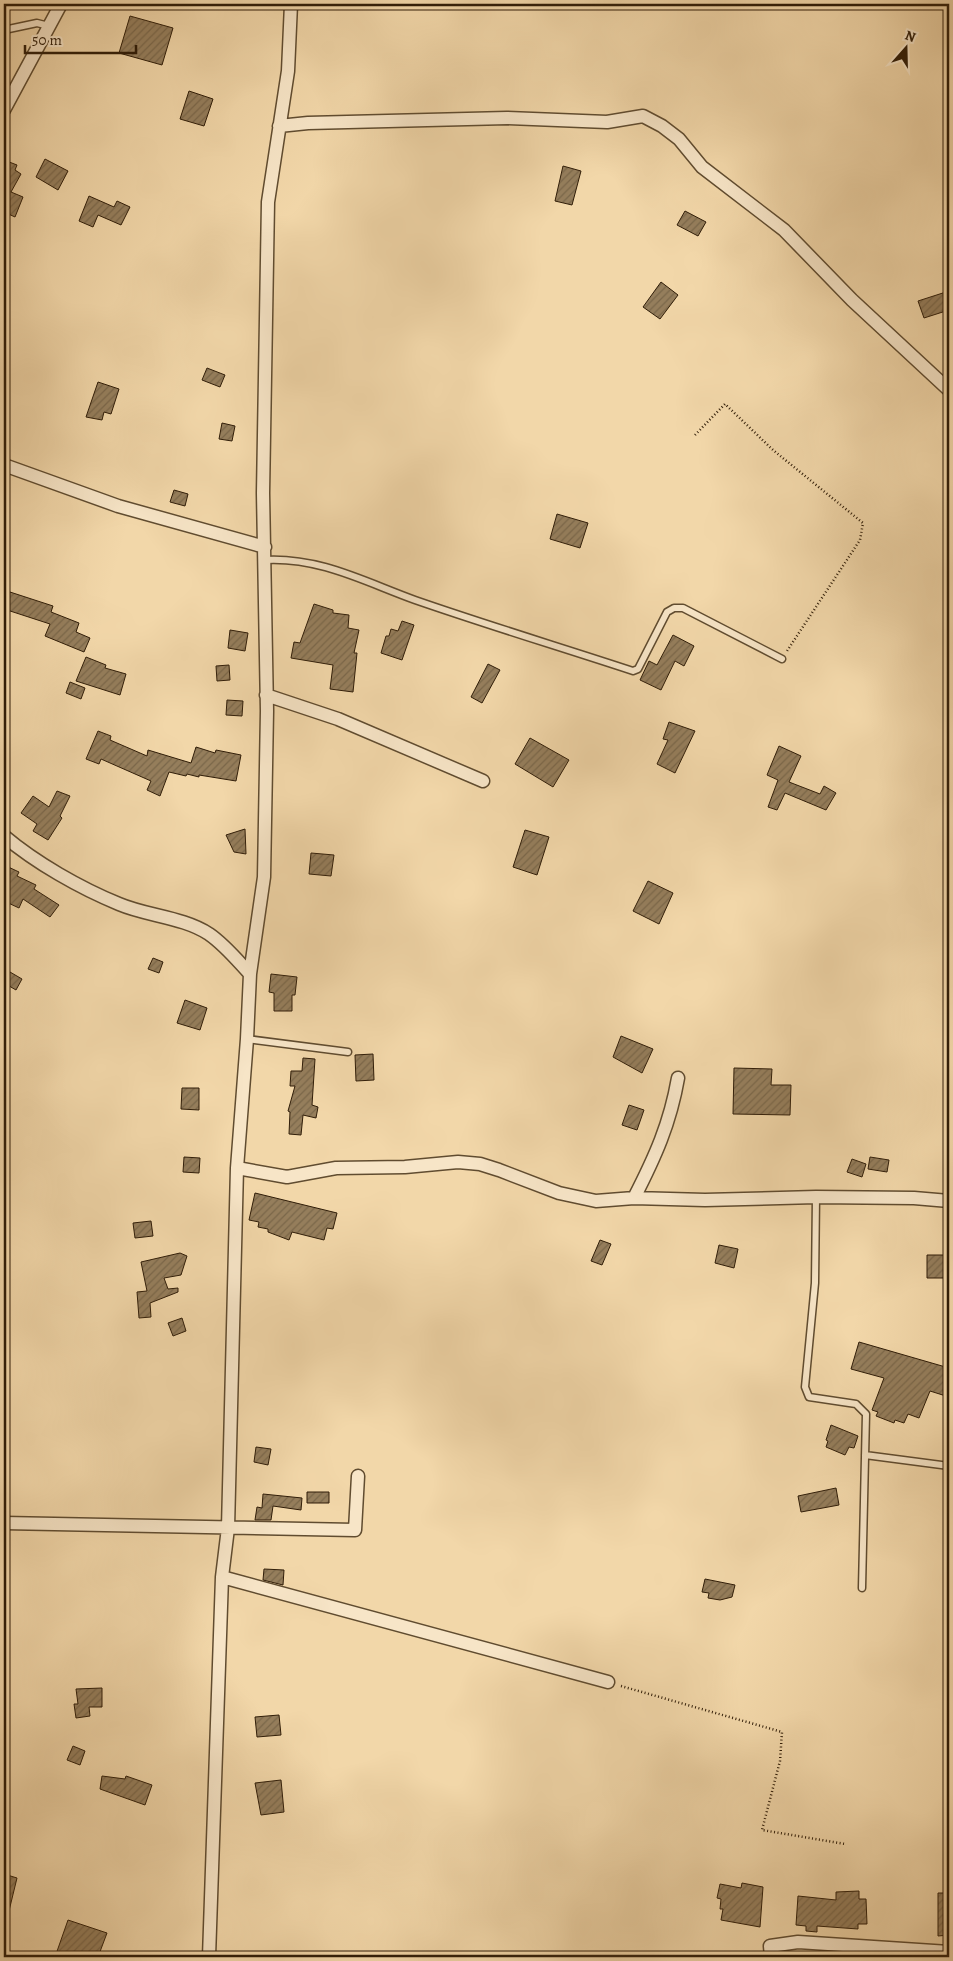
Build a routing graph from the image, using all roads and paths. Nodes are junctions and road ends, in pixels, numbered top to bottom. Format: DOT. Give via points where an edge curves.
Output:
graph roads {
  1 [pos="61,4"];
  2 [pos="292,4"];
  3 [pos="49,26"];
  4 [pos="4,30"];
  5 [pos="4,110"];
  6 [pos="279,126"];
  7 [pos="949,390"];
  8 [pos="695,436"];
  9 [pos="4,465"];
  10 [pos="265,553"];
  11 [pos="782,659"];
  12 [pos="266,695"];
  13 [pos="483,781"];
  14 [pos="4,836"];
  15 [pos="250,974"];
  16 [pos="247,1039"];
  17 [pos="348,1052"];
  18 [pos="678,1078"];
  19 [pos="237,1168"];
  20 [pos="816,1197"];
  21 [pos="634,1198"];
  22 [pos="949,1201"];
  23 [pos="864,1455"];
  24 [pos="949,1466"];
  25 [pos="358,1476"];
  26 [pos="4,1523"];
  27 [pos="228,1528"];
  28 [pos="222,1577"];
  29 [pos="862,1588"];
  30 [pos="608,1682"];
  31 [pos="845,1844"];
  32 [pos="949,1952"];
  33 [pos="210,1957"];
  34 [pos="771,1957"];
  1 -- 3 [label="street"];
  2 -- 6 [label="street" via="288,71"];
  3 -- 4 [label="lane" via="37,22"];
  3 -- 5 [label="street"];
  6 -- 7 [label="street" via="507,118 607,122 642,116 662,126 679,140 702,168 784,230 852,300"];
  6 -- 10 [label="street" via="268,202 263,493"];
  8 -- 11 [label="path" via="725,404 773,450 863,523 860,540"];
  9 -- 10 [label="street"];
  10 -- 11 [label="lane" via="316,563 416,600 633,671 638,669 667,612 674,608 683,608 701,616"];
  10 -- 12 [label="street"];
  12 -- 13 [label="street" via="338,719"];
  12 -- 15 [label="street" via="264,877"];
  14 -- 15 [label="street" via="26,855 119,904 207,933 225,946"];
  15 -- 16 [label="street"];
  16 -- 17 [label="lane"];
  16 -- 19 [label="street"];
  18 -- 21 [label="street" via="665,1132"];
  19 -- 21 [label="street" via="287,1177 336,1168 458,1162 480,1164 576,1198 596,1201"];
  19 -- 27 [label="street"];
  20 -- 21 [label="street"];
  20 -- 22 [label="street"];
  20 -- 23 [label="lane" via="814,1283 804,1387 810,1397 856,1404 866,1414"];
  23 -- 24 [label="lane"];
  23 -- 29 [label="lane"];
  25 -- 27 [label="street" via="355,1530"];
  26 -- 27 [label="street"];
  27 -- 28 [label="street"];
  28 -- 30 [label="street"];
  28 -- 33 [label="street"];
  30 -- 31 [label="path" via="782,1732 780,1761 762,1830"];
  32 -- 34 [label="street" via="798,1942 770,1946"];
}
